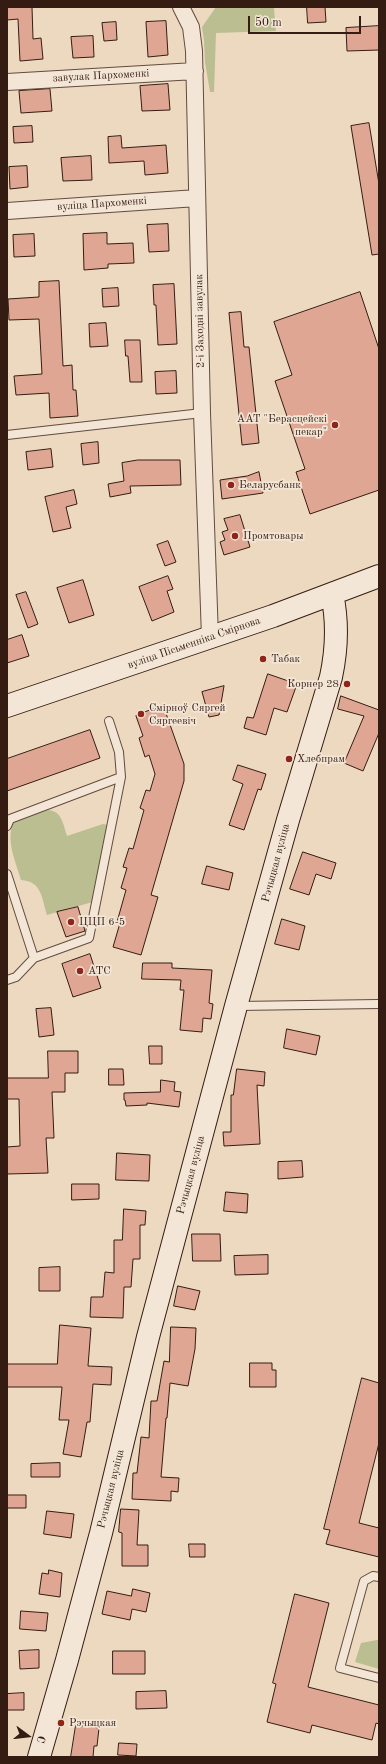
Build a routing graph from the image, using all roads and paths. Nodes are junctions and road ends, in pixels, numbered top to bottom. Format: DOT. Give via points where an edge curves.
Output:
graph roads {
  1 [pos="182,8"];
  2 [pos="195,71"];
  3 [pos="7,82"];
  4 [pos="197,198"];
  5 [pos="7,211"];
  6 [pos="202,413"];
  7 [pos="7,435"];
  8 [pos="379,576"];
  9 [pos="332,594"];
  10 [pos="210,637"];
  11 [pos="7,706"];
  12 [pos="109,721"];
  13 [pos="121,777"];
  14 [pos="7,826"];
  15 [pos="7,874"];
  16 [pos="34,958"];
  17 [pos="7,980"];
  18 [pos="379,1004"];
  19 [pos="236,1006"];
  20 [pos="379,1577"];
  21 [pos="379,1678"];
  22 [pos="39,1757"];
  1 -- 2 [label="street, 2-і Заходні завулак" via="193,35"];
  2 -- 3 [label="street, завулак Пархоменкі"];
  2 -- 4 [label="street, 2-і Заходні завулак"];
  4 -- 5 [label="street, вуліца Пархоменкі"];
  4 -- 6 [label="street, 2-і Заходні завулак"];
  6 -- 7 [label="lane"];
  6 -- 10 [label="street, 2-і Заходні завулак"];
  8 -- 9 [label="main road, вуліца Пісьменніка Смірнова"];
  9 -- 10 [label="main road, вуліца Пісьменніка Смірнова"];
  9 -- 19 [label="main road, Рэчыцкая вуліца" via="337,629 331,677"];
  10 -- 11 [label="main road, вуліца Пісьменніка Смірнова"];
  12 -- 13 [label="lane" via="119,752"];
  13 -- 14 [label="lane" via="10,819"];
  13 -- 16 [label="lane" via="89,938"];
  15 -- 16 [label="lane"];
  16 -- 17 [label="lane" via="16,977"];
  18 -- 19 [label="lane"];
  19 -- 22 [label="main road, Рэчыцкая вуліца" via="148,1337 101,1533"];
  20 -- 21 [label="lane" via="373,1576 364,1581 340,1668"];
}
